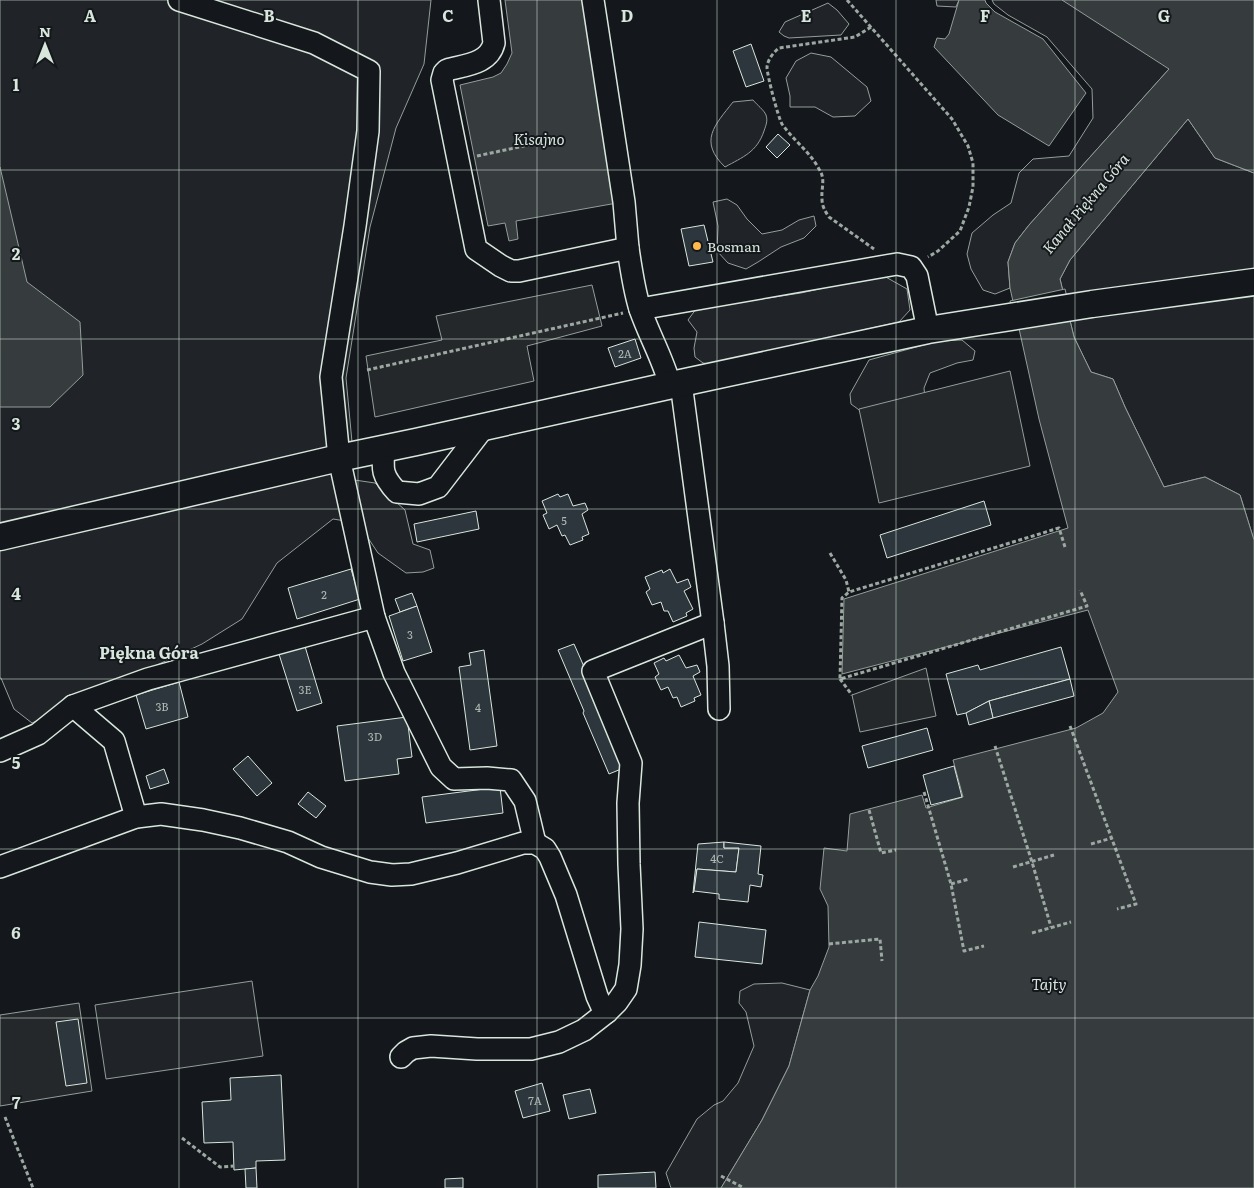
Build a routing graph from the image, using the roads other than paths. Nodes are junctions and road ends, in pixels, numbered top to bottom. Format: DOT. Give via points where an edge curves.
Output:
graph roads {
  1 [pos="179,0"];
  2 [pos="489,0"];
  3 [pos="593,0"];
  4 [pos="628,248"];
  5 [pos="1254,282"];
  6 [pos="640,309"];
  7 [pos="928,330"];
  8 [pos="676,384"];
  9 [pos="484,427"];
  10 [pos="384,449"];
  11 [pos="339,458"];
  12 [pos="0,537"];
  13 [pos="374,617"];
  14 [pos="713,622"];
  15 [pos="73,706"];
  16 [pos="719,708"];
  17 [pos="0,751"];
  18 [pos="136,817"];
  19 [pos="535,843"];
  20 [pos="0,867"];
  21 [pos="607,1012"];
  22 [pos="402,1057"];
  1 -- 11 [label="street" via="314,43 369,71 368,131 331,377"];
  2 -- 4 [label="street" via="493,48 482,60 447,70 442,80 476,249 501,266 519,271"];
  3 -- 4 [label="street"];
  4 -- 6 [label="street"];
  5 -- 7 [label="main road"];
  6 -- 7 [label="street" via="897,264 911,267 917,276"];
  6 -- 8 [label="street"];
  7 -- 8 [label="main road"];
  8 -- 9 [label="main road"];
  8 -- 14 [label="street"];
  9 -- 10 [label="main road"];
  9 -- 10 [label="street" via="438,487 419,494 397,492 386,480 382,463"];
  10 -- 11 [label="main road"];
  11 -- 12 [label="main road"];
  11 -- 13 [label="street"];
  13 -- 15 [label="street" via="148,679"];
  13 -- 19 [label="street" via="394,673 441,767 454,779 511,780 525,801"];
  14 -- 16 [label="street"];
  14 -- 21 [label="street" via="593,671 631,763 630,965 626,989"];
  15 -- 17 [label="street" via="38,734"];
  15 -- 18 [label="street" via="114,741"];
  18 -- 19 [label="street" via="161,814 203,820 288,842 321,857 370,872 392,875 411,874 523,843"];
  18 -- 20 [label="street"];
  19 -- 21 [label="street" via="545,849 563,887 597,996"];
  21 -- 22 [label="street" via="584,1030 559,1042 531,1049 431,1046 413,1048"];
}
